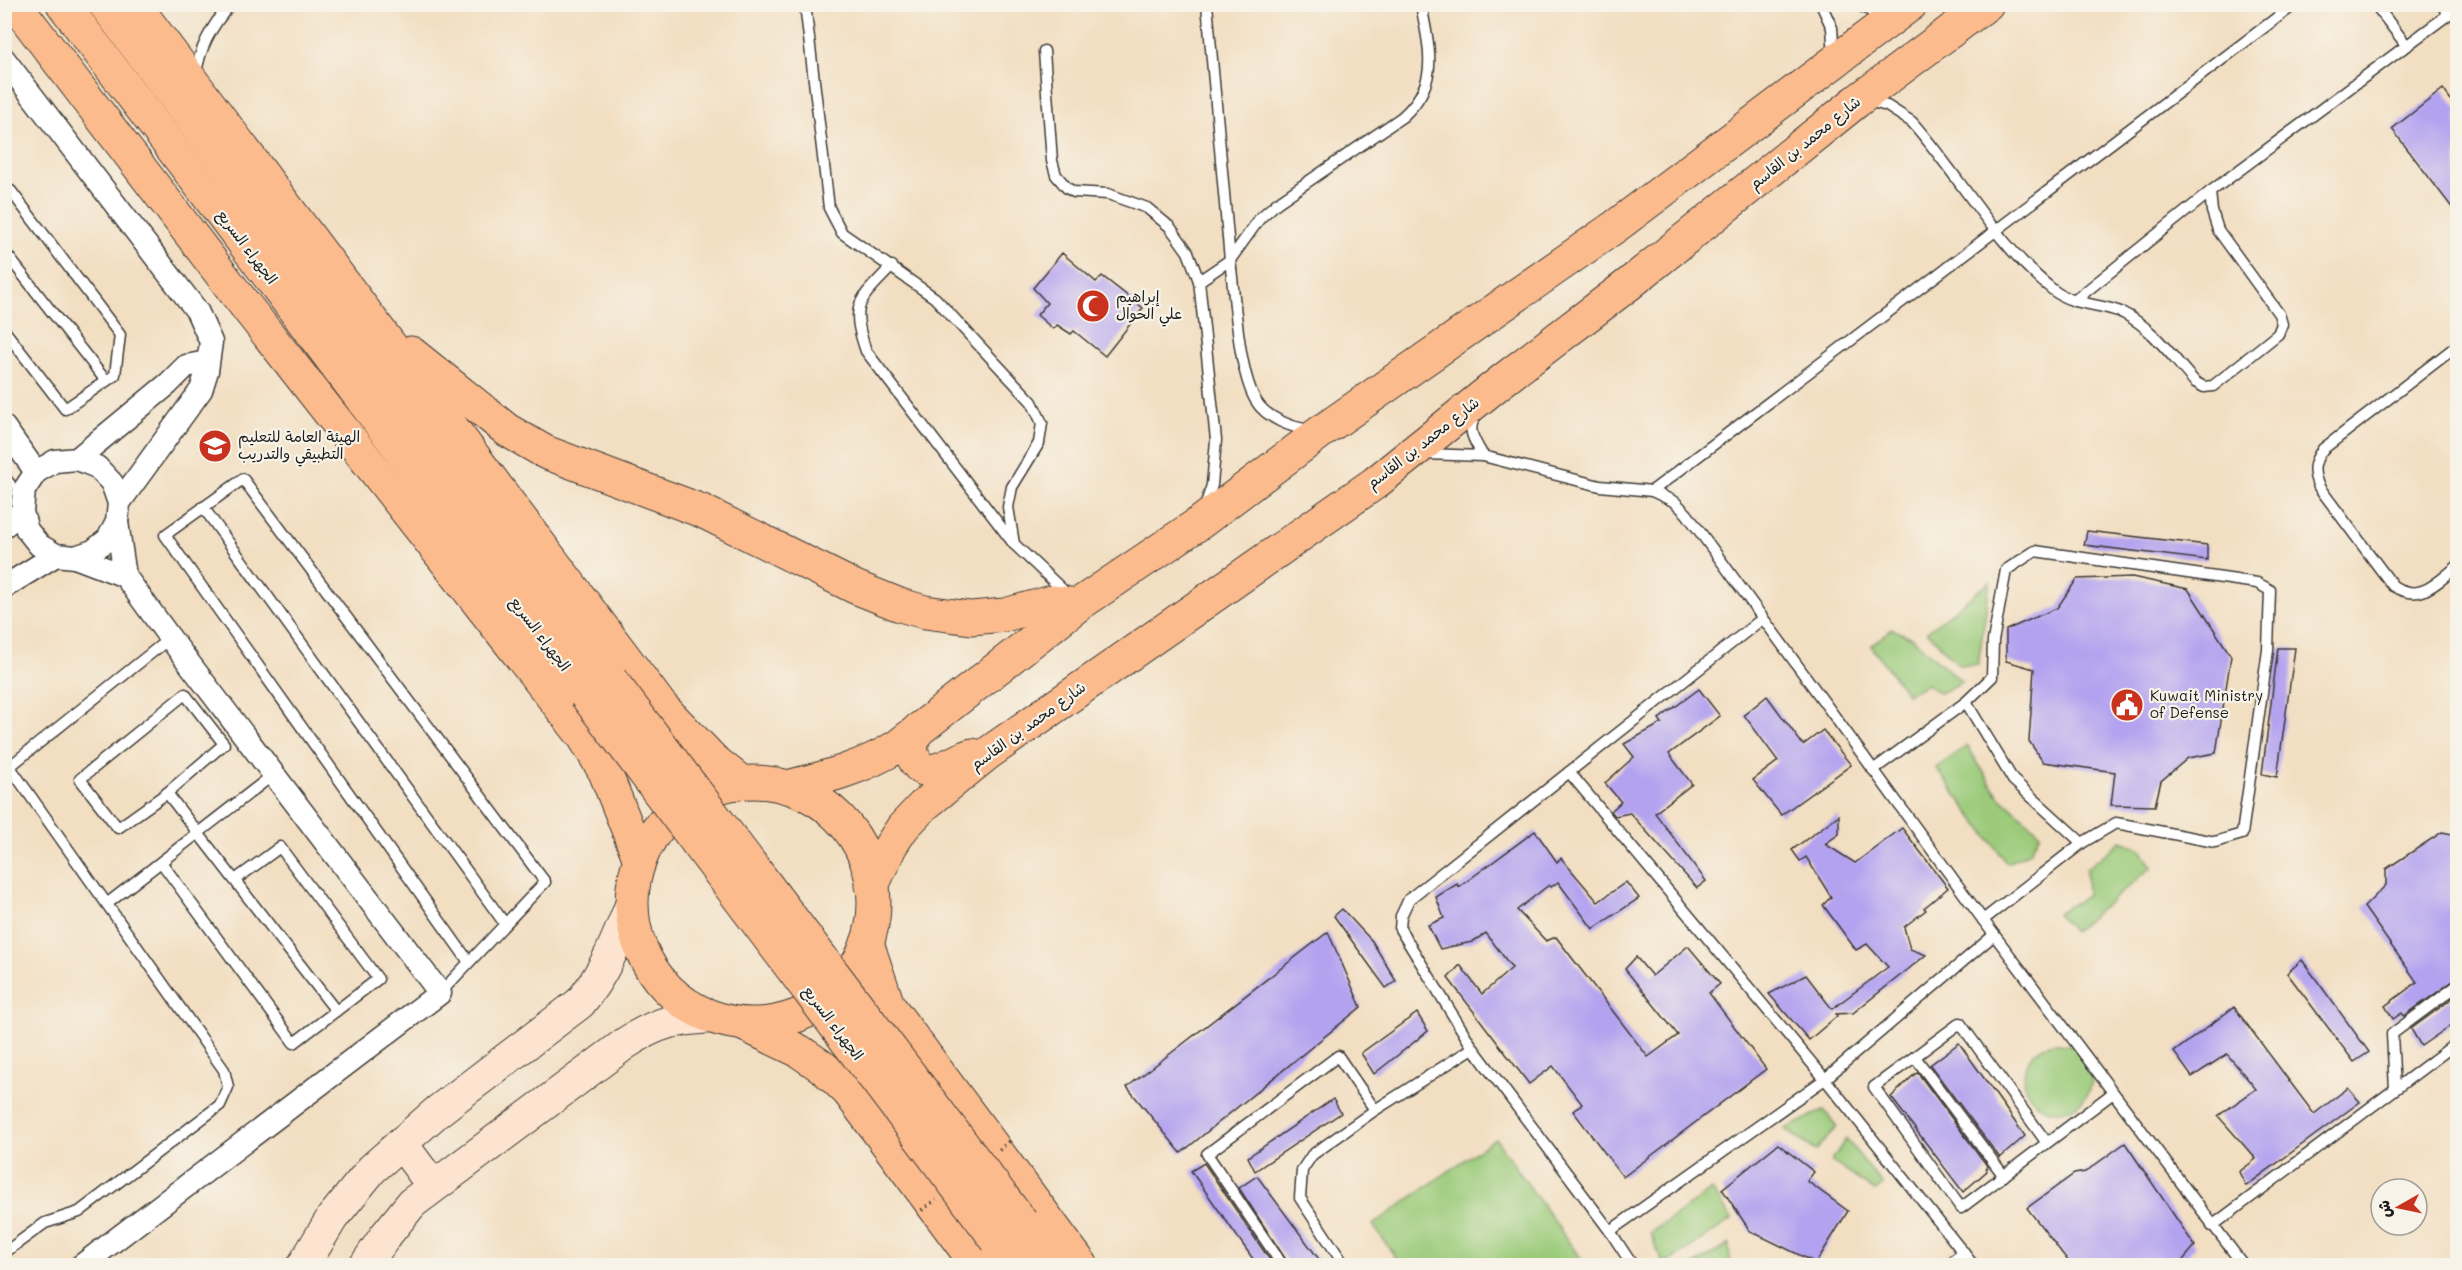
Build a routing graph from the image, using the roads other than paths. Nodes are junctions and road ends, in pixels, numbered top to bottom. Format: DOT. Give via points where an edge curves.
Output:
graph roads {
  1 [pos="15,4"];
  2 [pos="63,4"];
  3 [pos="105,4"];
  4 [pos="134,4"];
  5 [pos="231,4"];
  6 [pos="805,4"];
  7 [pos="1206,4"];
  8 [pos="1421,4"];
  9 [pos="1821,4"];
  10 [pos="1857,4"];
  11 [pos="1987,4"];
  12 [pos="2295,4"];
  13 [pos="2375,4"];
  14 [pos="2441,4"];
  15 [pos="1901,12"];
  16 [pos="2407,46"];
  17 [pos="1044,51"];
  18 [pos="4,59"];
  19 [pos="1833,63"];
  20 [pos="195,88"];
  21 [pos="1857,101"];
  22 [pos="4,190"];
  23 [pos="2210,192"];
  24 [pos="1997,231"];
  25 [pos="4,251"];
  26 [pos="1230,260"];
  27 [pos="892,266"];
  28 [pos="1199,281"];
  29 [pos="2074,301"];
  30 [pos="376,328"];
  31 [pos="4,330"];
  32 [pos="8,343"];
  33 [pos="2457,345"];
  34 [pos="207,362"];
  35 [pos="1503,380"];
  36 [pos="106,381"];
  37 [pos="4,427"];
  38 [pos="1322,431"];
  39 [pos="1483,456"];
  40 [pos="77,459"];
  41 [pos="1392,470"];
  42 [pos="36,472"];
  43 [pos="4,477"];
  44 [pos="4,488"];
  45 [pos="1652,491"];
  46 [pos="203,507"];
  47 [pos="118,513"];
  48 [pos="13,519"];
  49 [pos="1201,522"];
  50 [pos="1014,544"];
  51 [pos="65,556"];
  52 [pos="2457,566"];
  53 [pos="125,576"];
  54 [pos="4,587"];
  55 [pos="1078,605"];
  56 [pos="1762,619"];
  57 [pos="170,638"];
  58 [pos="1966,702"];
  59 [pos="919,729"];
  60 [pos="987,754"];
  61 [pos="7,769"];
  62 [pos="1873,770"];
  63 [pos="1569,772"];
  64 [pos="274,774"];
  65 [pos="741,782"];
  66 [pos="787,787"];
  67 [pos="167,793"];
  68 [pos="199,833"];
  69 [pos="2082,843"];
  70 [pos="640,860"];
  71 [pos="161,862"];
  72 [pos="235,880"];
  73 [pos="872,886"];
  74 [pos="108,903"];
  75 [pos="632,903"];
  76 [pos="1983,920"];
  77 [pos="505,924"];
  78 [pos="1994,935"];
  79 [pos="867,943"];
  80 [pos="469,962"];
  81 [pos="2457,985"];
  82 [pos="440,993"];
  83 [pos="336,1011"];
  84 [pos="712,1017"];
  85 [pos="743,1024"];
  86 [pos="2457,1042"];
  87 [pos="1473,1048"];
  88 [pos="1915,1057"];
  89 [pos="1825,1079"];
  90 [pos="2395,1089"];
  91 [pos="2113,1093"];
  92 [pos="1375,1110"];
  93 [pos="401,1143"];
  94 [pos="2047,1143"];
  95 [pos="2004,1176"];
  96 [pos="433,1186"];
  97 [pos="2212,1226"];
  98 [pos="1611,1231"];
  99 [pos="1964,1252"];
  100 [pos="4,1253"];
  101 [pos="81,1266"];
  102 [pos="303,1266"];
  103 [pos="365,1266"];
  104 [pos="978,1266"];
  105 [pos="1016,1266"];
  106 [pos="1054,1266"];
  107 [pos="1082,1266"];
  108 [pos="1283,1266"];
  109 [pos="1345,1266"];
  110 [pos="1633,1266"];
  111 [pos="1947,1266"];
  112 [pos="1974,1266"];
  113 [pos="2244,1266"];
  1 -- 70 [label="main road, الجهراء السريع" via="584,737 605,772"];
  2 -- 105 [label="main road, الجهراء السريع, bridge"];
  3 -- 106 [label="main road, الجهراء السريع, bridge"];
  4 -- 20 [label="main road"];
  5 -- 20 [label="lane" via="206,41"];
  6 -- 27 [label="lane" via="829,208 842,233"];
  7 -- 26 [label="lane"];
  8 -- 26 [label="lane" via="1430,61 1419,99 1402,117 1277,203 1260,218"];
  9 -- 19 [label="lane" via="1832,28"];
  10 -- 15 [label="lane" via="1875,14"];
  11 -- 21 [label="main road, شارع محمد بن القاسم"];
  12 -- 24 [label="lane"];
  13 -- 16 [label="lane"];
  14 -- 16 [label="lane" via="2449,14"];
  15 -- 19 [label="main road"];
  16 -- 23 [label="lane"];
  17 -- 28 [label="lane" via="1056,175 1074,192 1108,194 1147,207 1170,227 1188,252"];
  18 -- 34 [label="street" via="197,311 211,342"];
  19 -- 38 [label="main road" via="1616,226"];
  20 -- 30 [label="main road"];
  21 -- 24 [label="lane" via="1887,106 1912,122"];
  21 -- 35 [label="main road, شارع محمد بن القاسم"];
  22 -- 36 [label="lane" via="11,191 120,335 115,375"];
  23 -- 29 [label="lane"];
  23 -- 29 [label="lane" via="2218,230 2279,314 2282,324 2278,334 2213,386 2199,386 2142,324 2120,312"];
  24 -- 29 [label="lane" via="2029,269 2056,293"];
  24 -- 45 [label="lane"];
  25 -- 36 [label="lane"];
  26 -- 28 [label="lane"];
  26 -- 38 [label="lane" via="1246,379 1257,402 1282,422"];
  27 -- 50 [label="lane" via="858,302 857,326 866,351"];
  27 -- 50 [label="lane" via="935,298 1032,402 1042,423 1039,443 1012,488 1008,507"];
  28 -- 49 [label="lane" via="1216,440 1212,484"];
  30 -- 55 [label="main road" via="507,430 545,452 702,511 900,605 970,618 1005,615 1052,602"];
  30 -- 65 [label="main road" via="661,706 713,760"];
  31 -- 32 [label="lane"];
  32 -- 36 [label="lane" via="65,409"];
  33 -- 52 [label="lane" via="2323,449 2314,467 2319,487 2393,586 2403,592 2426,590"];
  34 -- 40 [label="street" via="186,366"];
  34 -- 47 [label="street" via="201,390"];
  35 -- 39 [label="lane" via="1472,421 1471,434"];
  35 -- 41 [label="main road, شارع محمد بن القاسم"];
  37 -- 42 [label="street"];
  38 -- 49 [label="main road"];
  39 -- 41 [label="lane" via="1428,453"];
  39 -- 45 [label="lane" via="1600,486"];
  40 -- 42 [label="street" via="55,461"];
  40 -- 47 [label="street" via="97,467 112,483"];
  41 -- 60 [label="main road, شارع محمد بن القاسم"];
  42 -- 48 [label="street"];
  43 -- 44 [label="lane" via="10,484"];
  45 -- 56 [label="lane" via="1675,502 1687,514"];
  46 -- 77 [label="lane"];
  46 -- 77 [label="lane" via="243,480 545,882"];
  46 -- 80 [label="lane" via="165,535"];
  47 -- 51 [label="street" via="108,539 93,551"];
  47 -- 53 [label="street"];
  48 -- 51 [label="street" via="39,545"];
  49 -- 55 [label="main road"];
  50 -- 55 [label="lane"];
  51 -- 53 [label="street"];
  51 -- 54 [label="street"];
  53 -- 57 [label="street"];
  55 -- 59 [label="main road"];
  56 -- 62 [label="lane"];
  56 -- 63 [label="lane"];
  57 -- 61 [label="lane"];
  57 -- 64 [label="street"];
  58 -- 62 [label="lane"];
  58 -- 69 [label="lane" via="2013,780"];
  58 -- 69 [label="lane" via="1992,677 1993,641 2006,570 2035,551 2257,583 2270,590 2268,650 2242,834 2215,842 2116,823"];
  59 -- 60 [label="main road" via="912,741 913,755 929,769 943,769 967,756"];
  59 -- 66 [label="main road" via="876,759 844,773"];
  60 -- 73 [label="main road, شارع محمد بن القاسم" via="903,827"];
  61 -- 74 [label="lane"];
  62 -- 76 [label="lane"];
  63 -- 87 [label="lane" via="1409,899 1401,916 1400,929"];
  63 -- 89 [label="lane"];
  64 -- 68 [label="lane"];
  64 -- 82 [label="street"];
  65 -- 66 [label="main road"];
  65 -- 70 [label="main road" via="719,786 679,807 650,839"];
  66 -- 73 [label="main road" via="808,795 844,824 858,843"];
  67 -- 67 [label="lane" via="224,744 185,694 80,779 118,828"];
  67 -- 68 [label="lane"];
  68 -- 71 [label="lane"];
  68 -- 72 [label="lane"];
  69 -- 76 [label="lane"];
  70 -- 75 [label="main road"];
  71 -- 74 [label="lane"];
  71 -- 83 [label="lane" via="294,1043"];
  72 -- 83 [label="lane"];
  72 -- 83 [label="lane" via="280,847 378,979"];
  73 -- 79 [label="main road" via="873,915"];
  74 -- 100 [label="lane" via="224,1070 228,1088 220,1105 79,1212 45,1223"];
  75 -- 84 [label="main road" via="639,944 660,981 675,996"];
  75 -- 93 [label="street" via="610,960 580,1003"];
  76 -- 78 [label="lane"];
  77 -- 80 [label="lane"];
  78 -- 89 [label="lane"];
  78 -- 91 [label="lane"];
  79 -- 85 [label="main road" via="845,982 809,1011 788,1020"];
  79 -- 107 [label="main road" via="888,1005"];
  80 -- 82 [label="lane"];
  81 -- 90 [label="lane" via="2392,1034"];
  82 -- 101 [label="street"];
  84 -- 85 [label="main road"];
  84 -- 96 [label="street" via="670,1020 646,1030"];
  85 -- 104 [label="main road" via="799,1051 848,1091"];
  86 -- 90 [label="lane"];
  87 -- 92 [label="lane"];
  87 -- 98 [label="lane"];
  88 -- 94 [label="lane" via="1960,1023"];
  88 -- 95 [label="lane"];
  88 -- 95 [label="lane" via="1874,1087 1961,1208"];
  89 -- 98 [label="lane"];
  89 -- 99 [label="lane"];
  90 -- 97 [label="lane"];
  91 -- 94 [label="lane"];
  91 -- 97 [label="lane"];
  92 -- 108 [label="lane" via="1338,1056 1207,1154"];
  92 -- 109 [label="lane" via="1312,1155 1302,1170 1300,1198"];
  93 -- 96 [label="street"];
  93 -- 102 [label="street" via="372,1169 332,1218"];
  94 -- 95 [label="lane"];
  96 -- 103 [label="street" via="412,1203"];
  97 -- 113 [label="lane"];
  98 -- 110 [label="lane"];
  99 -- 111 [label="lane"];
  99 -- 112 [label="lane"];
}
